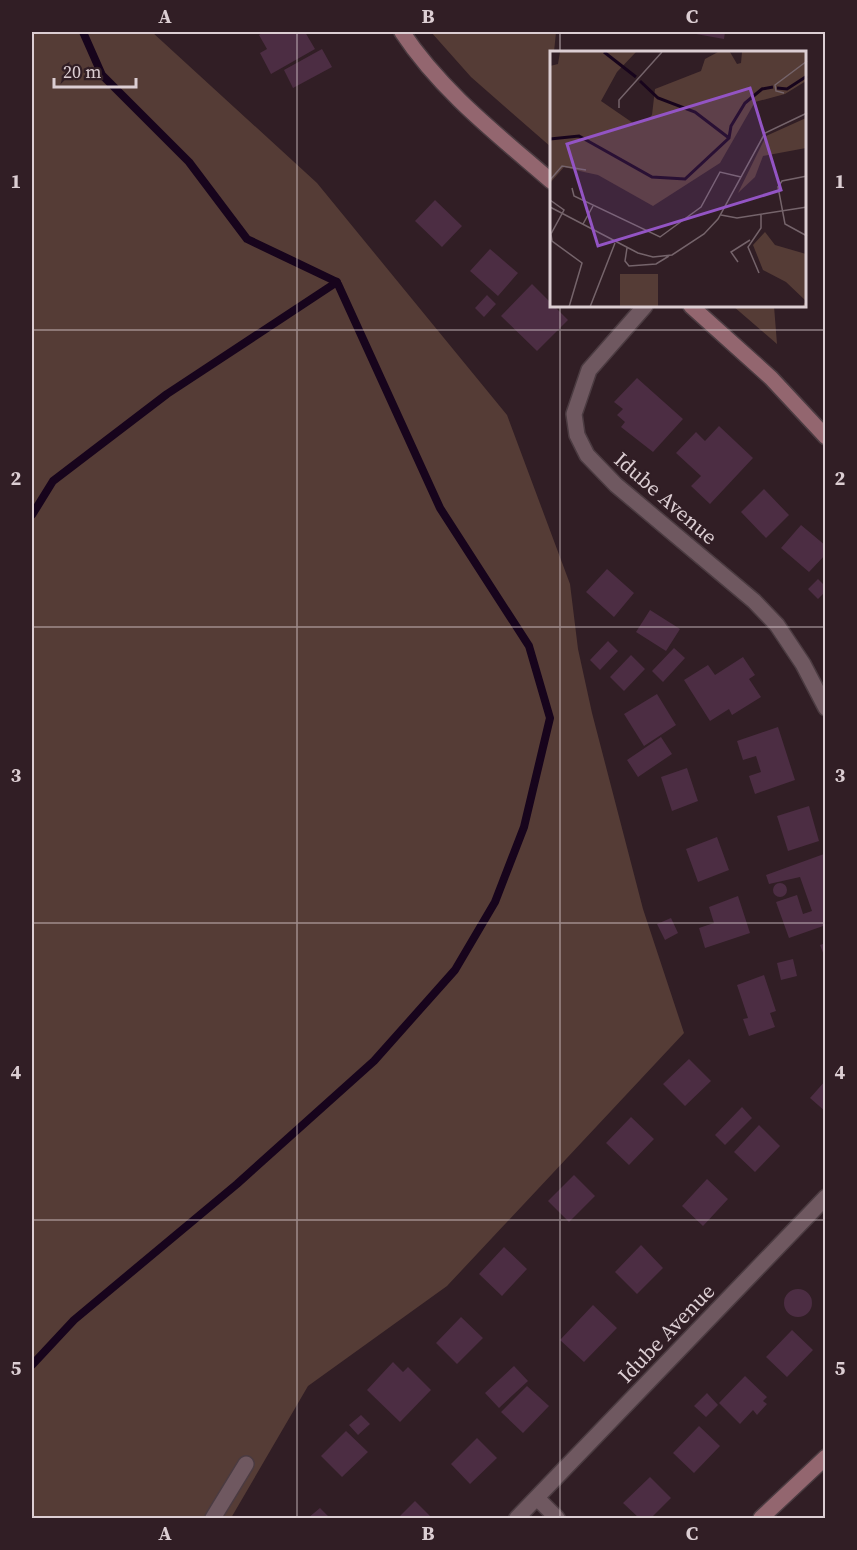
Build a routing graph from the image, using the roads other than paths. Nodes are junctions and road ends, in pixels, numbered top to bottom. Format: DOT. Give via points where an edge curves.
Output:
graph roads {
  1 [pos="402,32"];
  2 [pos="550,181"];
  3 [pos="643,308"];
  4 [pos="693,308"];
  5 [pos="825,437"];
  6 [pos="825,708"];
  7 [pos="825,1197"];
  8 [pos="825,1457"];
  9 [pos="246,1464"];
  10 [pos="537,1498"];
  11 [pos="213,1518"];
  12 [pos="517,1518"];
  13 [pos="557,1518"];
  14 [pos="761,1518"];
  1 -- 2 [label="street" via="418,57 454,95"];
  3 -- 6 [label="street, Idube Avenue" via="589,370 574,414 577,435 587,455 616,485 754,601 777,626 803,664"];
  4 -- 5 [label="street" via="771,378"];
  7 -- 10 [label="street, Idube Avenue"];
  8 -- 14 [label="street"];
  9 -- 11 [label="street"];
  10 -- 12 [label="street, Idube Avenue"];
  10 -- 13 [label="street"];
}
